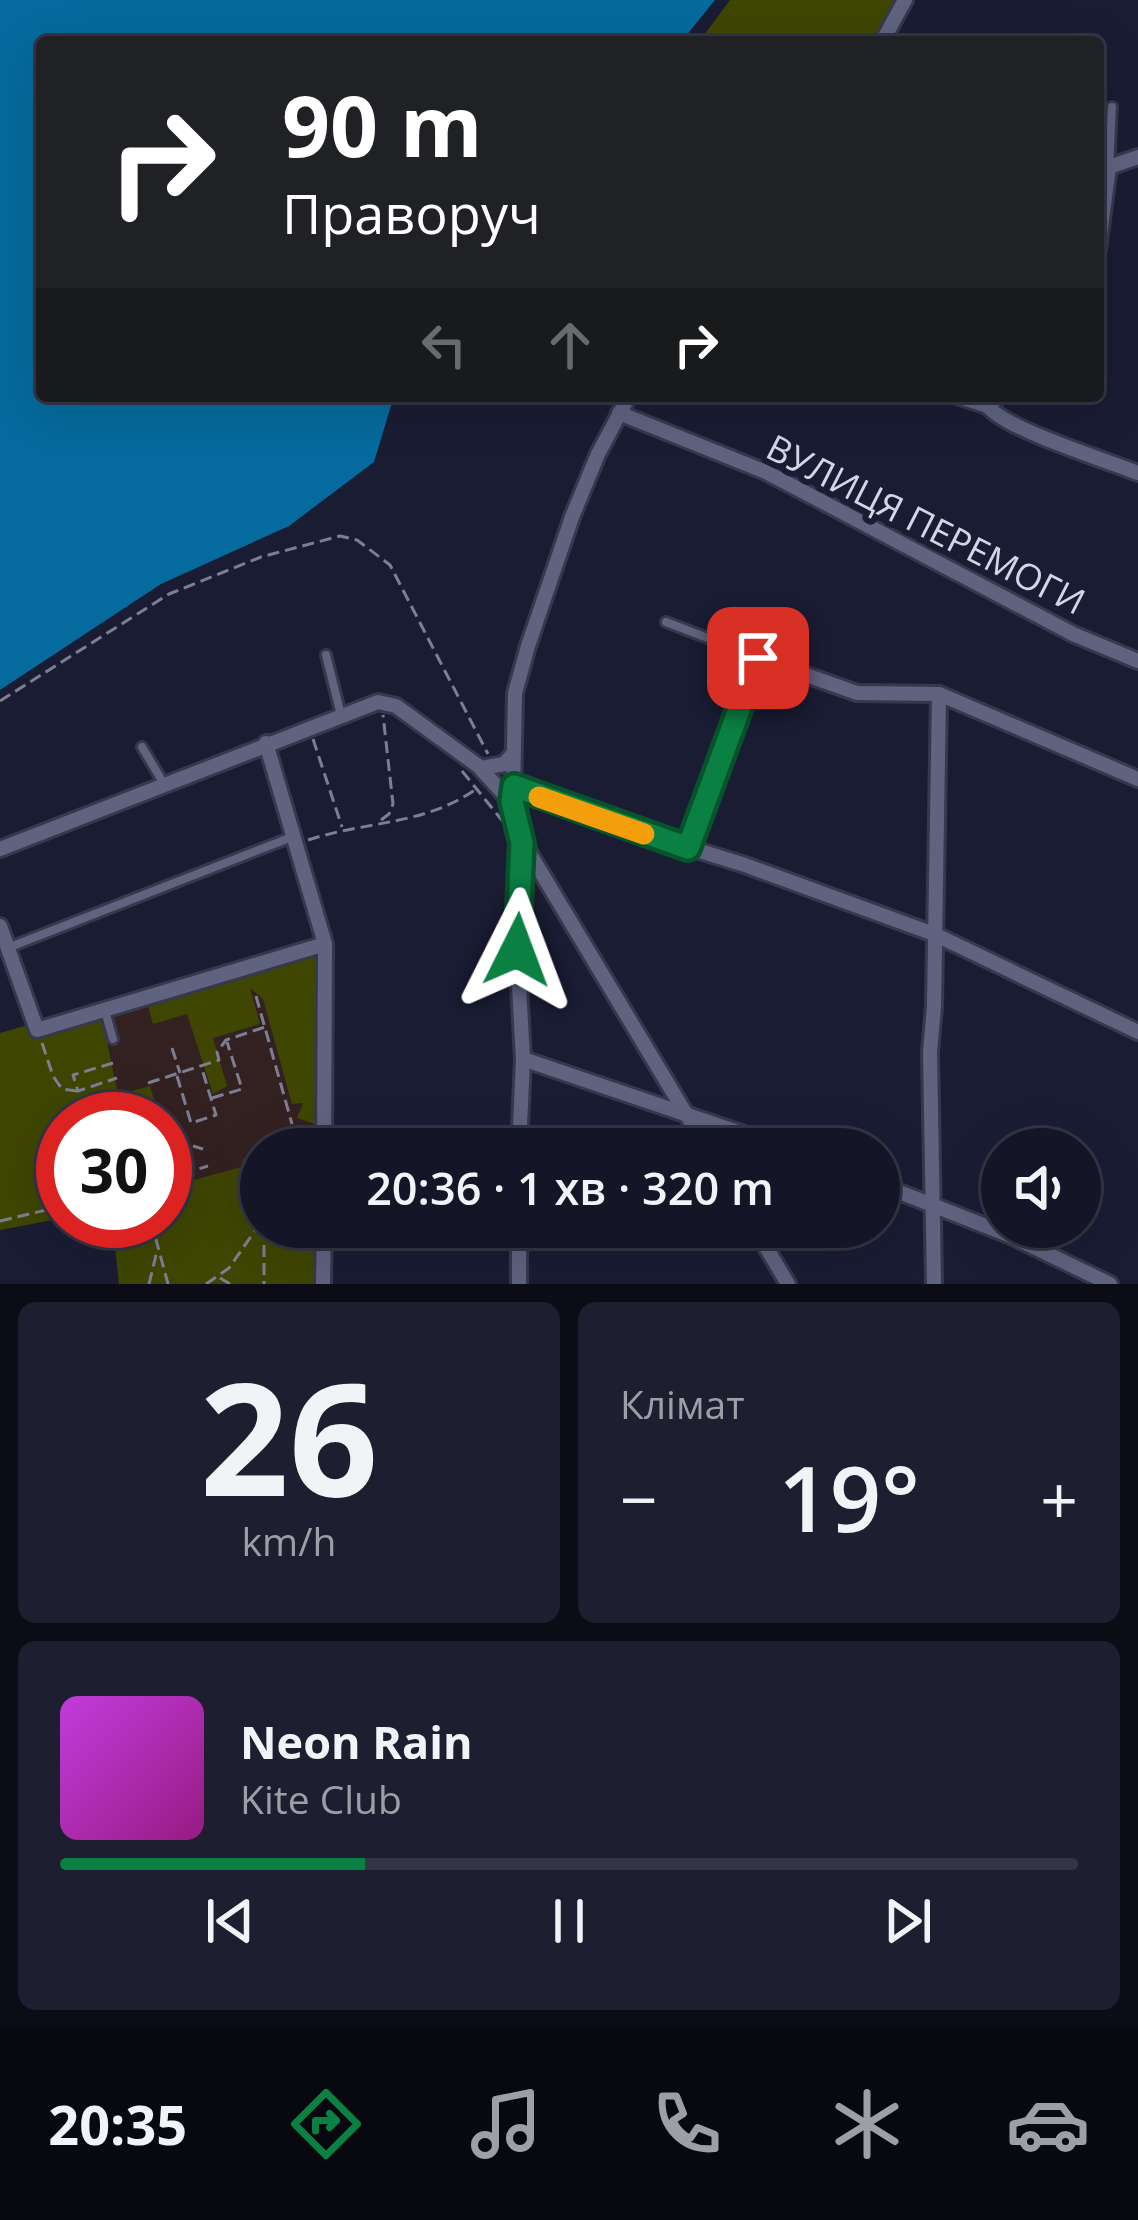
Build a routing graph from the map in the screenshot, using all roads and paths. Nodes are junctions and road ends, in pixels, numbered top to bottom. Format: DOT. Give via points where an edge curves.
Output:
graph roads {
  1 [pos="905,0"];
  2 [pos="885,36"];
  3 [pos="1112,107"];
  4 [pos="1138,157"];
  5 [pos="1109,167"];
  6 [pos="1104,204"];
  7 [pos="626,402"];
  8 [pos="993,402"];
  9 [pos="620,413"];
  10 [pos="1138,473"];
  11 [pos="667,622"];
  12 [pos="326,655"];
  13 [pos="758,658"];
  14 [pos="1138,661"];
  15 [pos="939,694"];
  16 [pos="0,701"];
  17 [pos="378,702"];
  18 [pos="341,715"];
  19 [pos="309,726"];
  20 [pos="266,742"];
  21 [pos="142,747"];
  22 [pos="512,756"];
  23 [pos="454,762"];
  24 [pos="488,768"];
  25 [pos="1138,779"];
  26 [pos="164,784"];
  27 [pos="514,786"];
  28 [pos="476,789"];
  29 [pos="512,802"];
  30 [pos="518,820"];
  31 [pos="379,821"];
  32 [pos="343,828"];
  33 [pos="297,839"];
  34 [pos="522,843"];
  35 [pos="688,848"];
  36 [pos="0,849"];
  37 [pos="0,926"];
  38 [pos="934,934"];
  39 [pos="325,944"];
  40 [pos="8,947"];
  41 [pos="256,996"];
  42 [pos="105,1011"];
  43 [pos="265,1027"];
  44 [pos="37,1030"];
  45 [pos="1138,1032"];
  46 [pos="113,1039"];
  47 [pos="226,1040"];
  48 [pos="172,1048"];
  49 [pos="523,1059"];
  50 [pos="112,1063"];
  51 [pos="201,1066"];
  52 [pos="178,1074"];
  53 [pos="117,1078"];
  54 [pos="148,1083"];
  55 [pos="78,1091"];
  56 [pos="211,1099"];
  57 [pos="685,1112"];
  58 [pos="292,1124"];
  59 [pos="324,1128"];
  60 [pos="520,1128"];
  61 [pos="694,1128"];
  62 [pos="730,1128"];
  63 [pos="193,1146"];
  64 [pos="203,1149"];
  65 [pos="192,1171"];
  66 [pos="200,1172"];
  67 [pos="900,1192"];
  68 [pos="932,1205"];
  69 [pos="36,1212"];
  70 [pos="0,1221"];
  71 [pos="242,1248"];
  72 [pos="263,1248"];
  73 [pos="323,1248"];
  74 [pos="519,1248"];
  75 [pos="767,1248"];
  76 [pos="159,1249"];
  77 [pos="218,1276"];
  78 [pos="148,1284"];
  79 [pos="168,1284"];
  80 [pos="206,1284"];
  81 [pos="230,1284"];
  82 [pos="264,1284"];
  83 [pos="323,1284"];
  84 [pos="519,1284"];
  85 [pos="788,1284"];
  86 [pos="934,1284"];
  87 [pos="1110,1284"];
  1 -- 2 [label="street"];
  3 -- 5 [label="lane"];
  4 -- 5 [label="street"];
  5 -- 6 [label="street"];
  7 -- 9 [label="street"];
  8 -- 10 [label="street" via="993,414"];
  9 -- 14 [label="street, ВУЛИЦЯ ПЕРЕМОГИ" via="766,472"];
  9 -- 22 [label="street" via="572,517 528,646 515,693"];
  11 -- 13 [label="lane"];
  12 -- 18 [label="lane"];
  13 -- 15 [label="street" via="857,692"];
  13 -- 35 [label="street"];
  15 -- 25 [label="street"];
  15 -- 38 [label="street"];
  16 -- 24 [label="path" via="169,594 340,536 390,565"];
  17 -- 18 [label="street"];
  17 -- 24 [label="street"];
  17 -- 31 [label="path" via="393,804"];
  18 -- 19 [label="street"];
  19 -- 20 [label="street"];
  19 -- 32 [label="path"];
  20 -- 26 [label="street"];
  20 -- 33 [label="street"];
  21 -- 26 [label="lane"];
  22 -- 24 [label="street"];
  22 -- 27 [label="street"];
  23 -- 28 [label="path"];
  24 -- 29 [label="street"];
  26 -- 36 [label="street"];
  27 -- 29 [label="street"];
  27 -- 35 [label="street"];
  28 -- 31 [label="path" via="414,820"];
  28 -- 34 [label="path"];
  29 -- 30 [label="street"];
  30 -- 34 [label="street"];
  30 -- 57 [label="street" via="530,854"];
  31 -- 32 [label="path"];
  32 -- 33 [label="path"];
  33 -- 39 [label="street"];
  33 -- 40 [label="lane"];
  34 -- 49 [label="street"];
  35 -- 38 [label="street"];
  37 -- 40 [label="street"];
  38 -- 45 [label="street"];
  38 -- 68 [label="street"];
  39 -- 42 [label="street"];
  39 -- 59 [label="street"];
  40 -- 44 [label="street"];
  41 -- 43 [label="path"];
  42 -- 44 [label="street"];
  42 -- 46 [label="lane"];
  43 -- 47 [label="path"];
  43 -- 58 [label="path"];
  44 -- 55 [label="path" via="53,1076 62,1089"];
  47 -- 51 [label="path" via="219,1060"];
  47 -- 56 [label="path" via="242,1089"];
  48 -- 52 [label="path"];
  49 -- 57 [label="street"];
  49 -- 60 [label="street"];
  50 -- 55 [label="path" via="73,1075"];
  51 -- 52 [label="path"];
  51 -- 56 [label="path"];
  52 -- 54 [label="path"];
  52 -- 56 [label="path" via="191,1123 216,1115"];
  53 -- 55 [label="path"];
  57 -- 61 [label="street"];
  57 -- 62 [label="street"];
  63 -- 64 [label="path"];
  65 -- 66 [label="path" via="208,1166"];
  67 -- 68 [label="street"];
  68 -- 86 [label="street"];
  68 -- 87 [label="street"];
  69 -- 70 [label="path"];
  71 -- 77 [label="path"];
  72 -- 82 [label="path"];
  73 -- 83 [label="street"];
  74 -- 84 [label="street"];
  75 -- 85 [label="street"];
  76 -- 78 [label="path"];
  76 -- 79 [label="path"];
  77 -- 80 [label="path"];
  77 -- 81 [label="path"];
}
